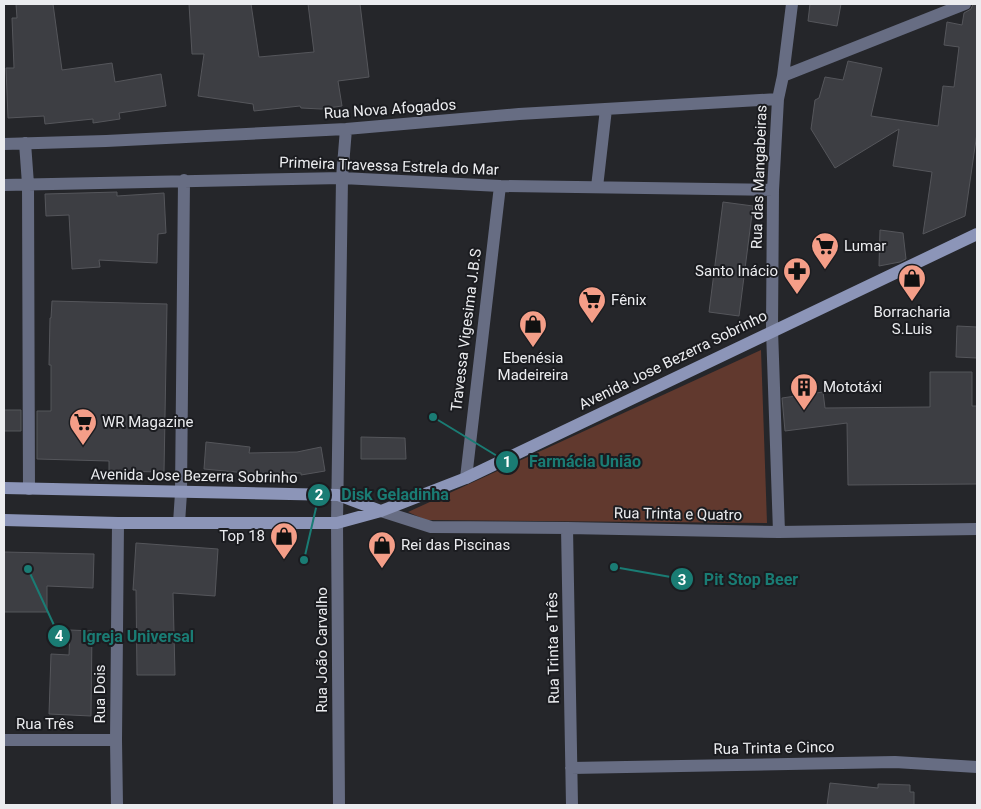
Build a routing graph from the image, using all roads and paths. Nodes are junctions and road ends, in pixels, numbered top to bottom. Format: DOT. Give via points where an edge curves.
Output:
graph roads {
  1 [pos="792,4"];
  2 [pos="965,4"];
  3 [pos="783,76"];
  4 [pos="778,99"];
  5 [pos="606,109"];
  6 [pos="346,129"];
  7 [pos="25,143"];
  8 [pos="4,144"];
  9 [pos="342,178"];
  10 [pos="184,180"];
  11 [pos="28,184"];
  12 [pos="4,185"];
  13 [pos="500,186"];
  14 [pos="597,188"];
  15 [pos="772,190"];
  16 [pos="977,234"];
  17 [pos="772,330"];
  18 [pos="466,478"];
  19 [pos="4,488"];
  20 [pos="29,489"];
  21 [pos="181,493"];
  22 [pos="338,496"];
  23 [pos="381,511"];
  24 [pos="4,520"];
  25 [pos="118,523"];
  26 [pos="180,523"];
  27 [pos="337,523"];
  28 [pos="568,528"];
  29 [pos="977,529"];
  30 [pos="779,532"];
  31 [pos="4,740"];
  32 [pos="116,740"];
  33 [pos="977,767"];
  34 [pos="570,768"];
  35 [pos="117,805"];
  36 [pos="339,805"];
  37 [pos="572,805"];
  1 -- 3 [label="street, Rua das Mangabeiras"];
  2 -- 3 [label="street"];
  3 -- 4 [label="street, Rua das Mangabeiras"];
  4 -- 5 [label="street, Rua Nova Afogados"];
  4 -- 15 [label="street, Rua das Mangabeiras"];
  5 -- 6 [label="street, Rua Nova Afogados"];
  5 -- 14 [label="street"];
  6 -- 7 [label="street, Rua Nova Afogados"];
  6 -- 9 [label="street, Rua João Carvalho"];
  7 -- 8 [label="street, Rua Nova Afogados"];
  7 -- 11 [label="street"];
  9 -- 10 [label="street, Primeira Travessa Estrela do Mar"];
  9 -- 13 [label="street, Primeira Travessa Estrela do Mar"];
  9 -- 22 [label="street, Rua João Carvalho"];
  10 -- 11 [label="street, Primeira Travessa Estrela do Mar"];
  10 -- 21 [label="street"];
  11 -- 12 [label="street, Primeira Travessa Estrela do Mar"];
  11 -- 20 [label="street"];
  13 -- 14 [label="street, Primeira Travessa Estrela do Mar"];
  13 -- 18 [label="street, Travessa Vigesima J.B.S"];
  14 -- 15 [label="street, Primeira Travessa Estrela do Mar"];
  15 -- 17 [label="street, Rua das Mangabeiras"];
  16 -- 17 [label="main road, Avenida Jose Bezerra Sobrinho"];
  17 -- 18 [label="main road, Avenida Jose Bezerra Sobrinho"];
  17 -- 30 [label="street, Rua das Mangabeiras"];
  18 -- 23 [label="main road, Avenida Jose Bezerra Sobrinho"];
  19 -- 20 [label="main road, Avenida Jose Bezerra Sobrinho"];
  20 -- 21 [label="main road, Avenida Jose Bezerra Sobrinho"];
  21 -- 22 [label="main road, Avenida Jose Bezerra Sobrinho"];
  21 -- 26 [label="street"];
  22 -- 23 [label="main road, Avenida Jose Bezerra Sobrinho"];
  22 -- 27 [label="street, Rua João Carvalho"];
  23 -- 27 [label="main road, Avenida Jose Bezerra Sobrinho"];
  23 -- 28 [label="street, Rua Trinta e Quatro" via="431,527"];
  24 -- 25 [label="main road, Avenida Jose Bezerra Sobrinho"];
  25 -- 26 [label="main road, Avenida Jose Bezerra Sobrinho"];
  25 -- 32 [label="street, Rua Dois"];
  26 -- 27 [label="main road, Avenida Jose Bezerra Sobrinho"];
  27 -- 36 [label="street, Rua João Carvalho"];
  28 -- 30 [label="street, Rua Trinta e Quatro"];
  28 -- 34 [label="street, Rua Trinta e Três"];
  29 -- 30 [label="street, Rua Trinta e Quatro"];
  31 -- 32 [label="street, Rua Três"];
  32 -- 35 [label="street, Rua Dois"];
  33 -- 34 [label="street, Rua Trinta e Cinco" via="895,762"];
  34 -- 37 [label="street, Rua Trinta e Três"];
}
